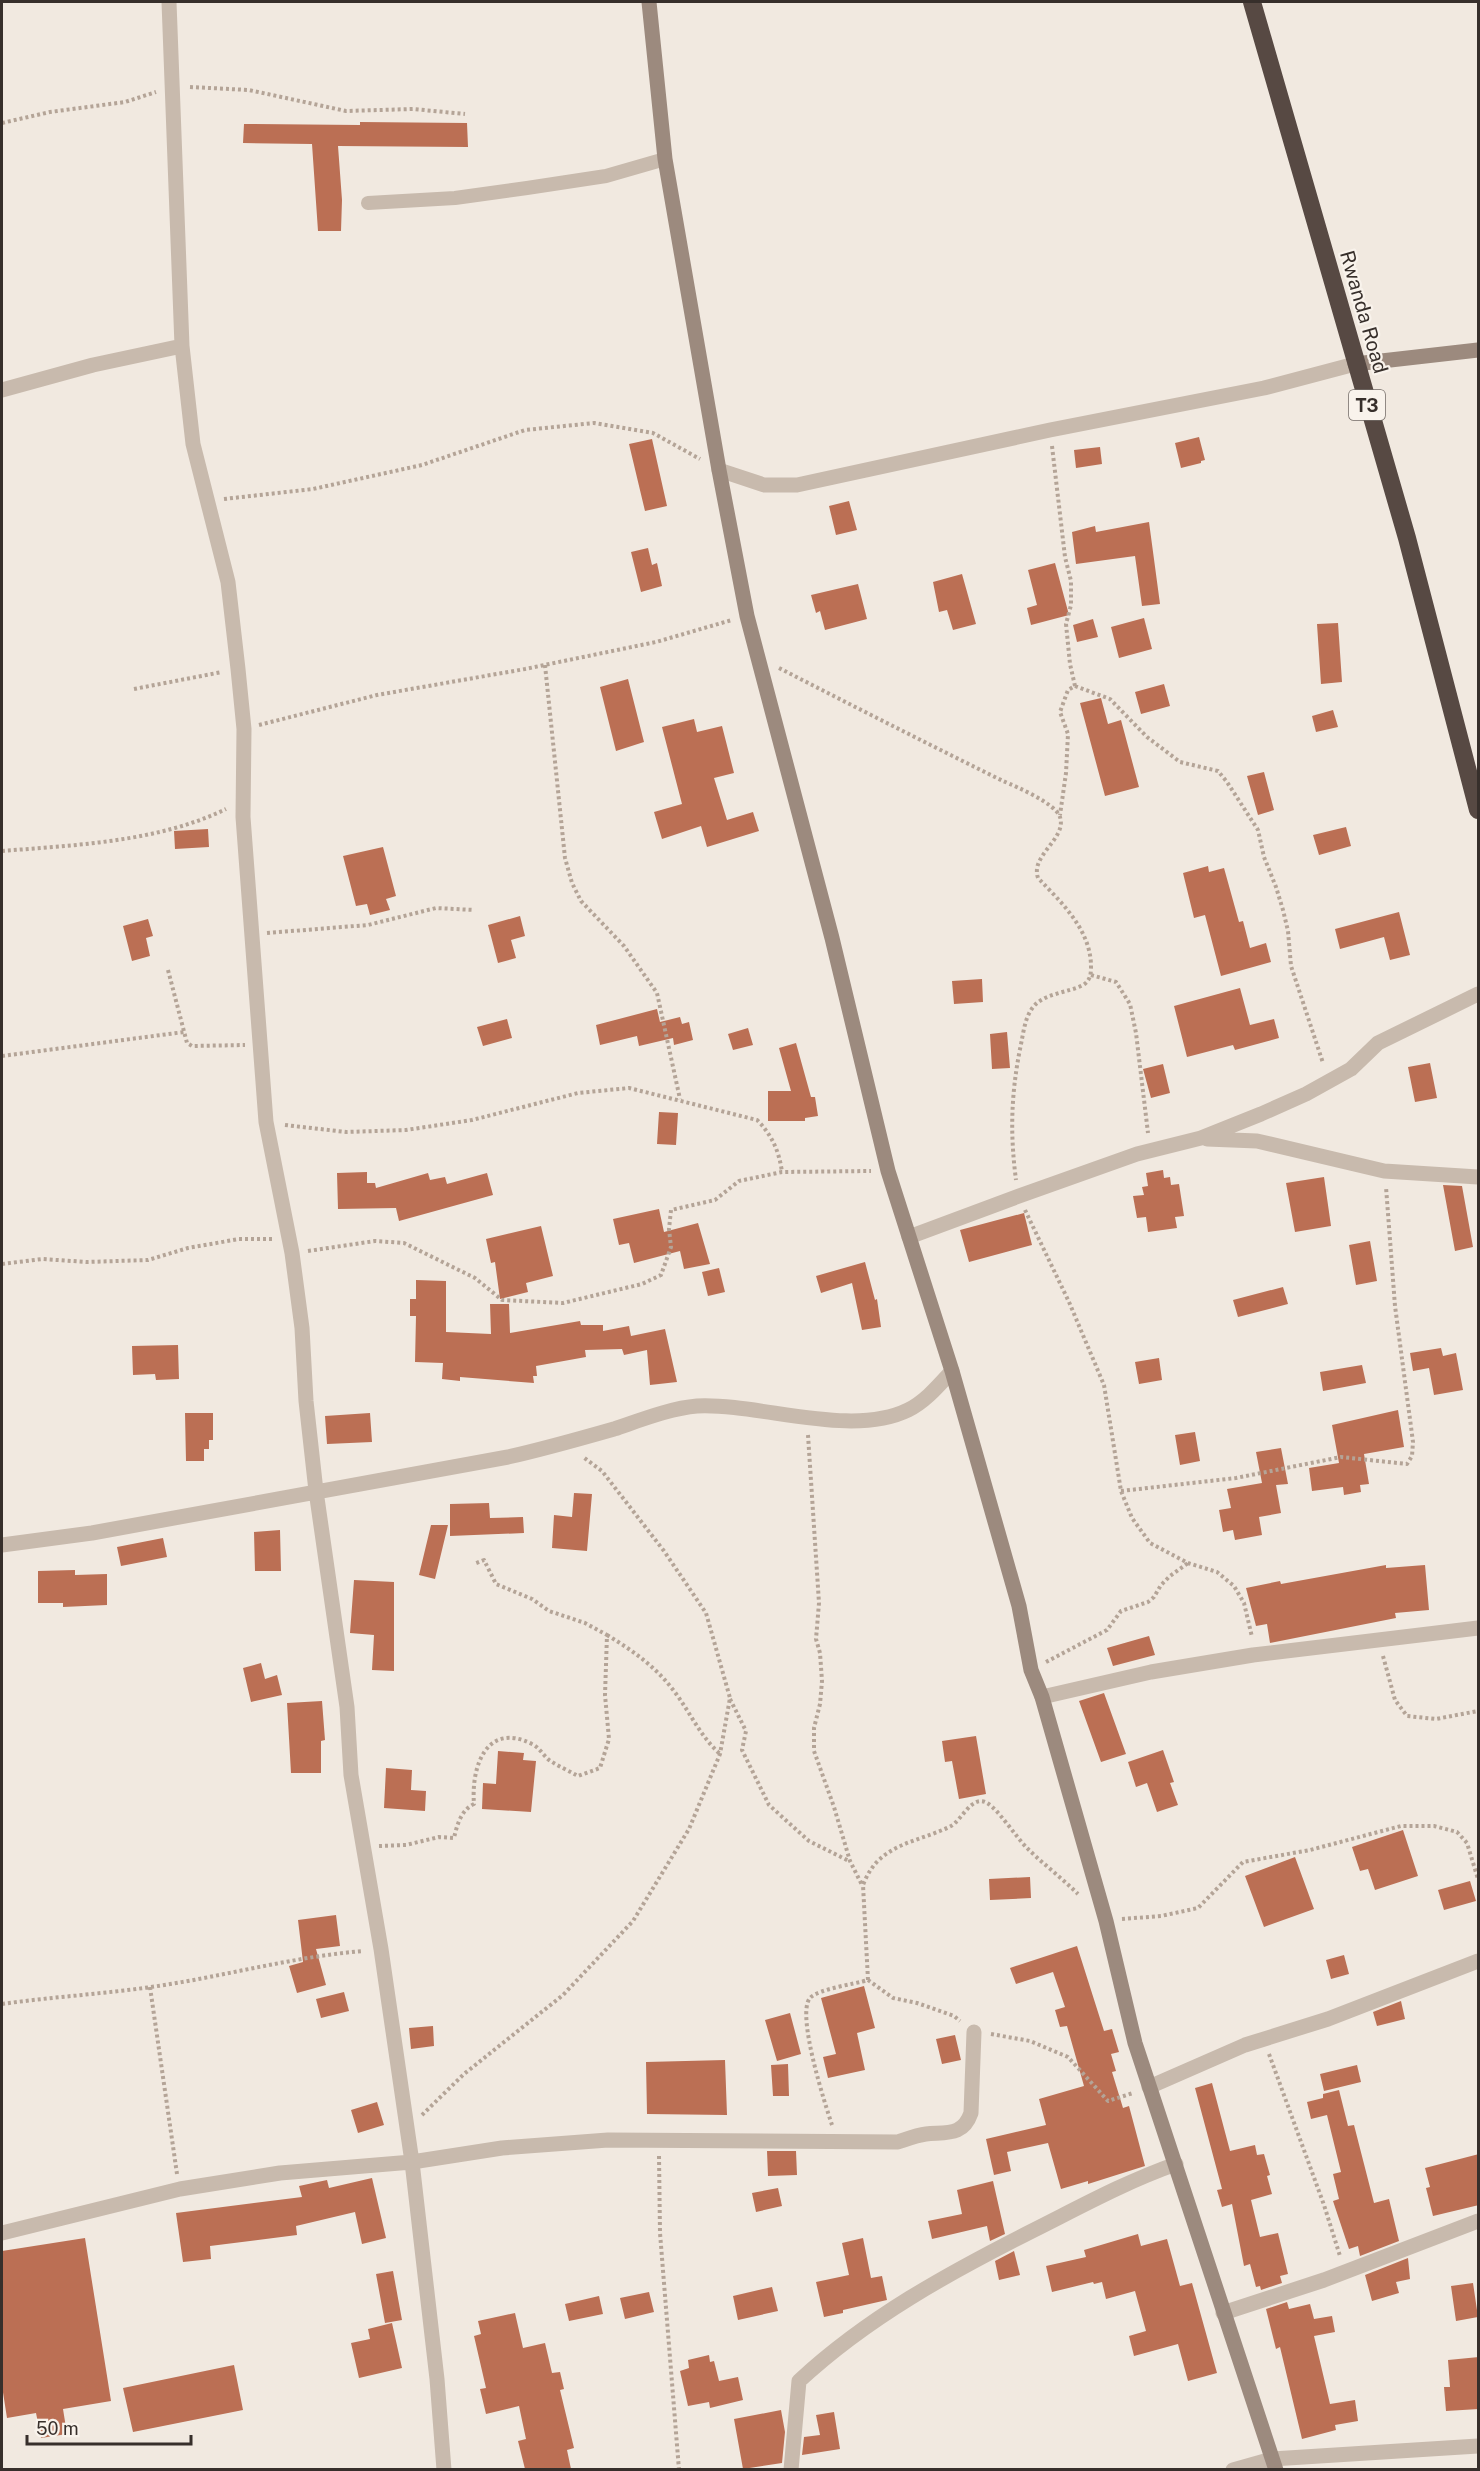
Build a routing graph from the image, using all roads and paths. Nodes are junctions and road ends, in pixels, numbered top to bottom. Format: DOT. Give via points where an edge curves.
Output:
graph roads {
  1 [pos="169,2"];
  2 [pos="649,2"];
  3 [pos="1252,2"];
  4 [pos="172,87"];
  5 [pos="465,114"];
  6 [pos="2,123"];
  7 [pos="665,159"];
  8 [pos="368,202"];
  9 [pos="183,346"];
  10 [pos="1479,350"];
  11 [pos="1355,364"];
  12 [pos="2,390"];
  13 [pos="1050,430"];
  14 [pos="719,470"];
  15 [pos="209,501"];
  16 [pos="747,616"];
  17 [pos="760,658"];
  18 [pos="545,665"];
  19 [pos="238,669"];
  20 [pos="1075,686"];
  21 [pos="134,688"];
  22 [pos="244,729"];
  23 [pos="243,800"];
  24 [pos="1479,810"];
  25 [pos="1060,816"];
  26 [pos="2,851"];
  27 [pos="474,910"];
  28 [pos="252,935"];
  29 [pos="168,970"];
  30 [pos="1091,975"];
  31 [pos="1479,994"];
  32 [pos="184,1032"];
  33 [pos="260,1048"];
  34 [pos="2,1056"];
  35 [pos="1330,1081"];
  36 [pos="680,1100"];
  37 [pos="266,1122"];
  38 [pos="1201,1138"];
  39 [pos="1137,1154"];
  40 [pos="888,1171"];
  41 [pos="1384,1171"];
  42 [pos="782,1172"];
  43 [pos="1479,1177"];
  44 [pos="1018,1196"];
  45 [pos="289,1236"];
  46 [pos="909,1237"];
  47 [pos="292,1253"];
  48 [pos="2,1264"];
  49 [pos="952,1371"];
  50 [pos="807,1416"];
  51 [pos="565,1443"];
  52 [pos="316,1491"];
  53 [pos="1121,1491"];
  54 [pos="2,1545"];
  55 [pos="1188,1563"];
  56 [pos="474,1564"];
  57 [pos="1479,1628"];
  58 [pos="607,1635"];
  59 [pos="1379,1641"];
  60 [pos="1253,1655"];
  61 [pos="1031,1670"];
  62 [pos="1042,1697"];
  63 [pos="730,1698"];
  64 [pos="1479,1711"];
  65 [pos="720,1754"];
  66 [pos="363,1846"];
  67 [pos="850,1861"];
  68 [pos="1479,1880"];
  69 [pos="863,1885"];
  70 [pos="1106,1921"];
  71 [pos="381,1949"];
  72 [pos="1479,1961"];
  73 [pos="868,1980"];
  74 [pos="150,1987"];
  75 [pos="2,2004"];
  76 [pos="974,2032"];
  77 [pos="1264,2039"];
  78 [pos="1143,2089"];
  79 [pos="407,2131"];
  80 [pos="659,2140"];
  81 [pos="837,2140"];
  82 [pos="412,2162"];
  83 [pos="1176,2164"];
  84 [pos="180,2189"];
  85 [pos="1479,2221"];
  86 [pos="2,2233"];
  87 [pos="1345,2271"];
  88 [pos="1223,2313"];
  89 [pos="1479,2446"];
  90 [pos="1274,2464"];
  91 [pos="444,2469"];
  92 [pos="679,2469"];
  93 [pos="791,2469"];
  94 [pos="1233,2469"];
  1 -- 4 [label="street"];
  2 -- 7 [label="street"];
  3 -- 11 [label="highway, Rwanda Road / T3"];
  4 -- 5 [label="path" via="249,90 346,111 413,109"];
  4 -- 6 [label="path" via="125,102"];
  4 -- 9 [label="street"];
  7 -- 8 [label="lane" via="606,176 527,189 454,198"];
  7 -- 14 [label="street"];
  9 -- 12 [label="street"];
  9 -- 15 [label="street" via="193,444"];
  10 -- 11 [label="street"];
  11 -- 13 [label="street" via="1264,388"];
  11 -- 24 [label="highway, Rwanda Road / T3" via="1407,538"];
  13 -- 14 [label="street" via="797,485 764,484"];
  13 -- 20 [label="path" via="1071,581 1066,624"];
  14 -- 15 [label="path" via="653,433 594,423 525,430 422,465 313,489"];
  14 -- 16 [label="street"];
  15 -- 19 [label="street" via="228,582"];
  16 -- 17 [label="street"];
  16 -- 18 [label="path" via="656,642"];
  17 -- 25 [label="path" via="1013,785 1048,804"];
  17 -- 40 [label="street"];
  18 -- 22 [label="path" via="377,695"];
  18 -- 36 [label="path" via="565,858 572,883 581,901 624,946 657,993"];
  19 -- 21 [label="path"];
  19 -- 22 [label="street"];
  20 -- 25 [label="path" via="1068,690 1060,712 1068,734"];
  20 -- 35 [label="path" via="1110,699 1147,737 1180,762 1218,771 1258,830 1283,910 1291,966"];
  22 -- 23 [label="street"];
  23 -- 26 [label="path" via="197,821 105,842"];
  23 -- 28 [label="street"];
  25 -- 30 [label="path" via="1055,836 1035,870 1087,940"];
  27 -- 28 [label="path" via="436,908 368,925"];
  28 -- 33 [label="street"];
  29 -- 32 [label="path"];
  30 -- 39 [label="path" via="1116,982 1130,1004 1148,1123 1148,1135"];
  30 -- 44 [label="path" via="1086,984 1043,999 1032,1008 1025,1024 1013,1086 1013,1157"];
  31 -- 35 [label="street" via="1378,1043 1351,1069"];
  32 -- 33 [label="path" via="192,1046 242,1044"];
  32 -- 34 [label="path"];
  33 -- 37 [label="street"];
  35 -- 38 [label="street"];
  36 -- 37 [label="path" via="629,1088 578,1093 472,1120 406,1130 346,1132"];
  36 -- 42 [label="path" via="757,1120 769,1131"];
  37 -- 45 [label="street"];
  38 -- 39 [label="street"];
  38 -- 41 [label="street" via="1257,1141"];
  39 -- 44 [label="street"];
  40 -- 42 [label="path"];
  40 -- 46 [label="street"];
  41 -- 43 [label="street"];
  41 -- 53 [label="path" via="1395,1306 1413,1442 1413,1456 1407,1464 1341,1457 1236,1478"];
  42 -- 47 [label="path" via="738,1182 715,1200 671,1210 671,1247 661,1275 642,1284 563,1303 502,1300 474,1278 404,1243 375,1241"];
  44 -- 46 [label="street"];
  44 -- 53 [label="path" via="1102,1379"];
  45 -- 47 [label="street"];
  45 -- 48 [label="path" via="267,1241 238,1239 148,1260 42,1259"];
  46 -- 49 [label="street"];
  47 -- 52 [label="street"];
  49 -- 50 [label="street" via="925,1400 907,1411 854,1421"];
  49 -- 61 [label="street" via="1018,1606"];
  50 -- 51 [label="street" via="695,1406"];
  50 -- 67 [label="path" via="818,1581 816,1639 822,1681 814,1751"];
  51 -- 52 [label="street"];
  51 -- 63 [label="path" via="602,1471 706,1613"];
  52 -- 54 [label="street" via="92,1533"];
  52 -- 66 [label="street"];
  53 -- 55 [label="path" via="1132,1518 1150,1543"];
  55 -- 60 [label="path" via="1217,1572 1233,1586 1252,1628"];
  55 -- 61 [label="path" via="1170,1576 1148,1602 1121,1611 1107,1630"];
  56 -- 58 [label="path" via="484,1560 496,1584"];
  57 -- 59 [label="street"];
  58 -- 65 [label="path" via="637,1653 673,1690 707,1743"];
  58 -- 66 [label="path" via="605,1695 609,1739 600,1768 578,1776 550,1761 533,1744 508,1737 488,1745 479,1759 473,1783 474,1804 458,1821 454,1838"];
  59 -- 60 [label="street"];
  59 -- 64 [label="path" via="1395,1700 1407,1716 1436,1719"];
  60 -- 62 [label="street" via="1151,1672"];
  61 -- 62 [label="street"];
  62 -- 70 [label="street"];
  63 -- 65 [label="path"];
  63 -- 67 [label="path" via="746,1731 742,1749 769,1805 809,1840"];
  65 -- 79 [label="path" via="689,1829 633,1921 563,1995 464,2074"];
  66 -- 71 [label="street"];
  67 -- 69 [label="path"];
  68 -- 70 [label="path" via="1467,1843 1457,1832 1434,1826 1401,1826 1310,1850 1243,1862 1198,1908"];
  69 -- 70 [label="path" via="881,1858 903,1844 951,1826 981,1801"];
  69 -- 73 [label="path"];
  70 -- 78 [label="street"];
  71 -- 74 [label="path" via="315,1955 249,1971"];
  71 -- 79 [label="street"];
  72 -- 77 [label="street" via="1338,2016"];
  73 -- 76 [label="path" via="893,1998 954,2016"];
  73 -- 81 [label="path" via="817,1993 808,2000 806,2012 818,2083"];
  74 -- 75 [label="path"];
  74 -- 84 [label="path"];
  76 -- 78 [label="path" via="1030,2041 1068,2057 1108,2101"];
  76 -- 81 [label="street" via="971,2113 961,2128 898,2142"];
  77 -- 78 [label="street"];
  77 -- 87 [label="path"];
  78 -- 83 [label="street"];
  79 -- 82 [label="street"];
  80 -- 81 [label="street"];
  80 -- 82 [label="street" via="502,2148"];
  80 -- 92 [label="path" via="660,2233"];
  82 -- 84 [label="street" via="280,2173"];
  82 -- 91 [label="street"];
  83 -- 88 [label="street"];
  83 -- 93 [label="street" via="1131,2180 906,2298 830,2352 799,2380"];
  84 -- 86 [label="street"];
  85 -- 87 [label="street"];
  87 -- 88 [label="street"];
  88 -- 90 [label="street"];
  89 -- 90 [label="street"];
  90 -- 94 [label="street"];
}
